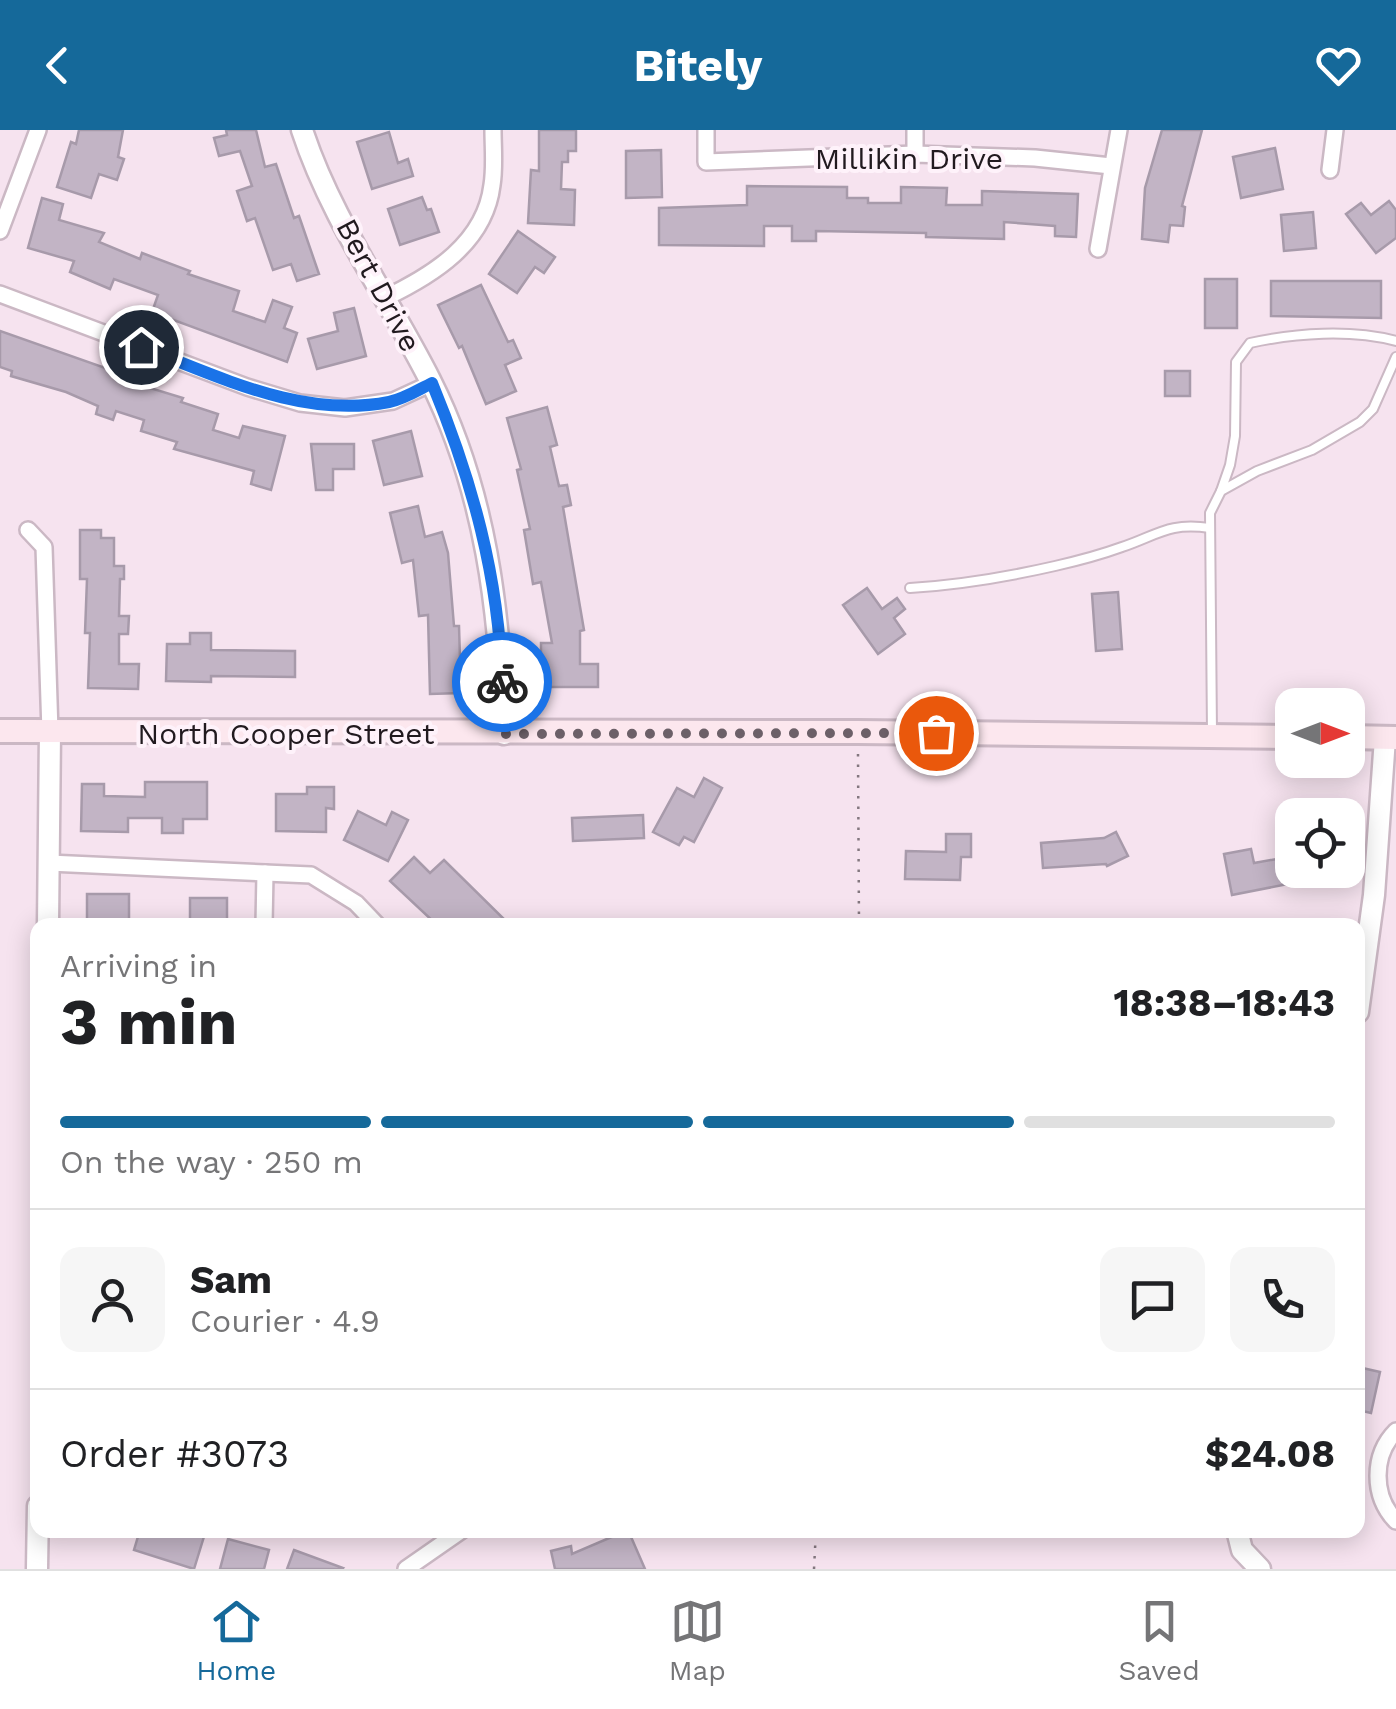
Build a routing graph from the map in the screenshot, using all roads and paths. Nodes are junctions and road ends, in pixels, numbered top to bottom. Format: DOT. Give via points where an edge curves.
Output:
graph roads {
  1 [pos="38,130"];
  2 [pos="302,130"];
  3 [pos="493,130"];
  4 [pos="706,130"];
  5 [pos="914,130"];
  6 [pos="1119,130"];
  7 [pos="1335,130"];
  8 [pos="915,154"];
  9 [pos="1110,166"];
  10 [pos="1330,170"];
  11 [pos="0,232"];
  12 [pos="1098,249"];
  13 [pos="0,294"];
  14 [pos="385,298"];
  15 [pos="1396,341"];
  16 [pos="1396,357"];
  17 [pos="432,383"];
  18 [pos="1220,491"];
  19 [pos="1210,528"];
  20 [pos="28,530"];
  21 [pos="910,588"];
  22 [pos="0,731"];
  23 [pos="50,732"];
  24 [pos="858,732"];
  25 [pos="504,734"];
  26 [pos="1212,736"];
  27 [pos="1275,737"];
  28 [pos="1365,737"];
  29 [pos="1391,738"];
  30 [pos="49,863"];
  31 [pos="266,872"];
  32 [pos="48,918"];
  33 [pos="264,918"];
  34 [pos="371,918"];
  35 [pos="859,918"];
  36 [pos="1365,961"];
  37 [pos="1396,1431"];
  38 [pos="1396,1521"];
  39 [pos="37,1538"];
  40 [pos="451,1538"];
  41 [pos="816,1538"];
  42 [pos="1239,1538"];
  43 [pos="37,1569"];
  44 [pos="406,1569"];
  45 [pos="814,1569"];
  46 [pos="1260,1569"];
  1 -- 11 [label="street"];
  2 -- 14 [label="street, Bert Drive"];
  3 -- 14 [label="street" via="493,182 476,228 437,270"];
  4 -- 8 [label="street, Millikin Drive" via="706,162"];
  5 -- 8 [label="street"];
  6 -- 9 [label="street"];
  7 -- 10 [label="street"];
  8 -- 9 [label="street, Millikin Drive"];
  9 -- 12 [label="street"];
  13 -- 17 [label="street" via="300,403 345,408 393,401"];
  14 -- 17 [label="street, Bert Drive"];
  15 -- 18 [label="lane" via="1286,335 1250,343 1236,362 1234,436"];
  16 -- 18 [label="lane" via="1373,409 1360,422"];
  17 -- 25 [label="street, Bert Drive" via="476,506 493,579"];
  18 -- 19 [label="lane"];
  19 -- 21 [label="lane" via="1168,528 1054,566"];
  19 -- 26 [label="lane"];
  20 -- 23 [label="street" via="44,547"];
  22 -- 23 [label="main road, North Cooper Street"];
  23 -- 25 [label="main road, North Cooper Street"];
  23 -- 30 [label="street"];
  24 -- 25 [label="main road, North Cooper Street"];
  24 -- 26 [label="main road, North Cooper Street"];
  24 -- 35 [label="path"];
  26 -- 27 [label="main road, North Cooper Street"];
  28 -- 29 [label="main road"];
  29 -- 36 [label="street"];
  30 -- 31 [label="street"];
  30 -- 32 [label="street"];
  31 -- 33 [label="street"];
  31 -- 34 [label="street" via="311,875"];
  37 -- 38 [label="street" via="1384,1444 1378,1468 1380,1496"];
  39 -- 43 [label="street"];
  40 -- 44 [label="street"];
  41 -- 45 [label="path"];
  42 -- 46 [label="street"];
}
